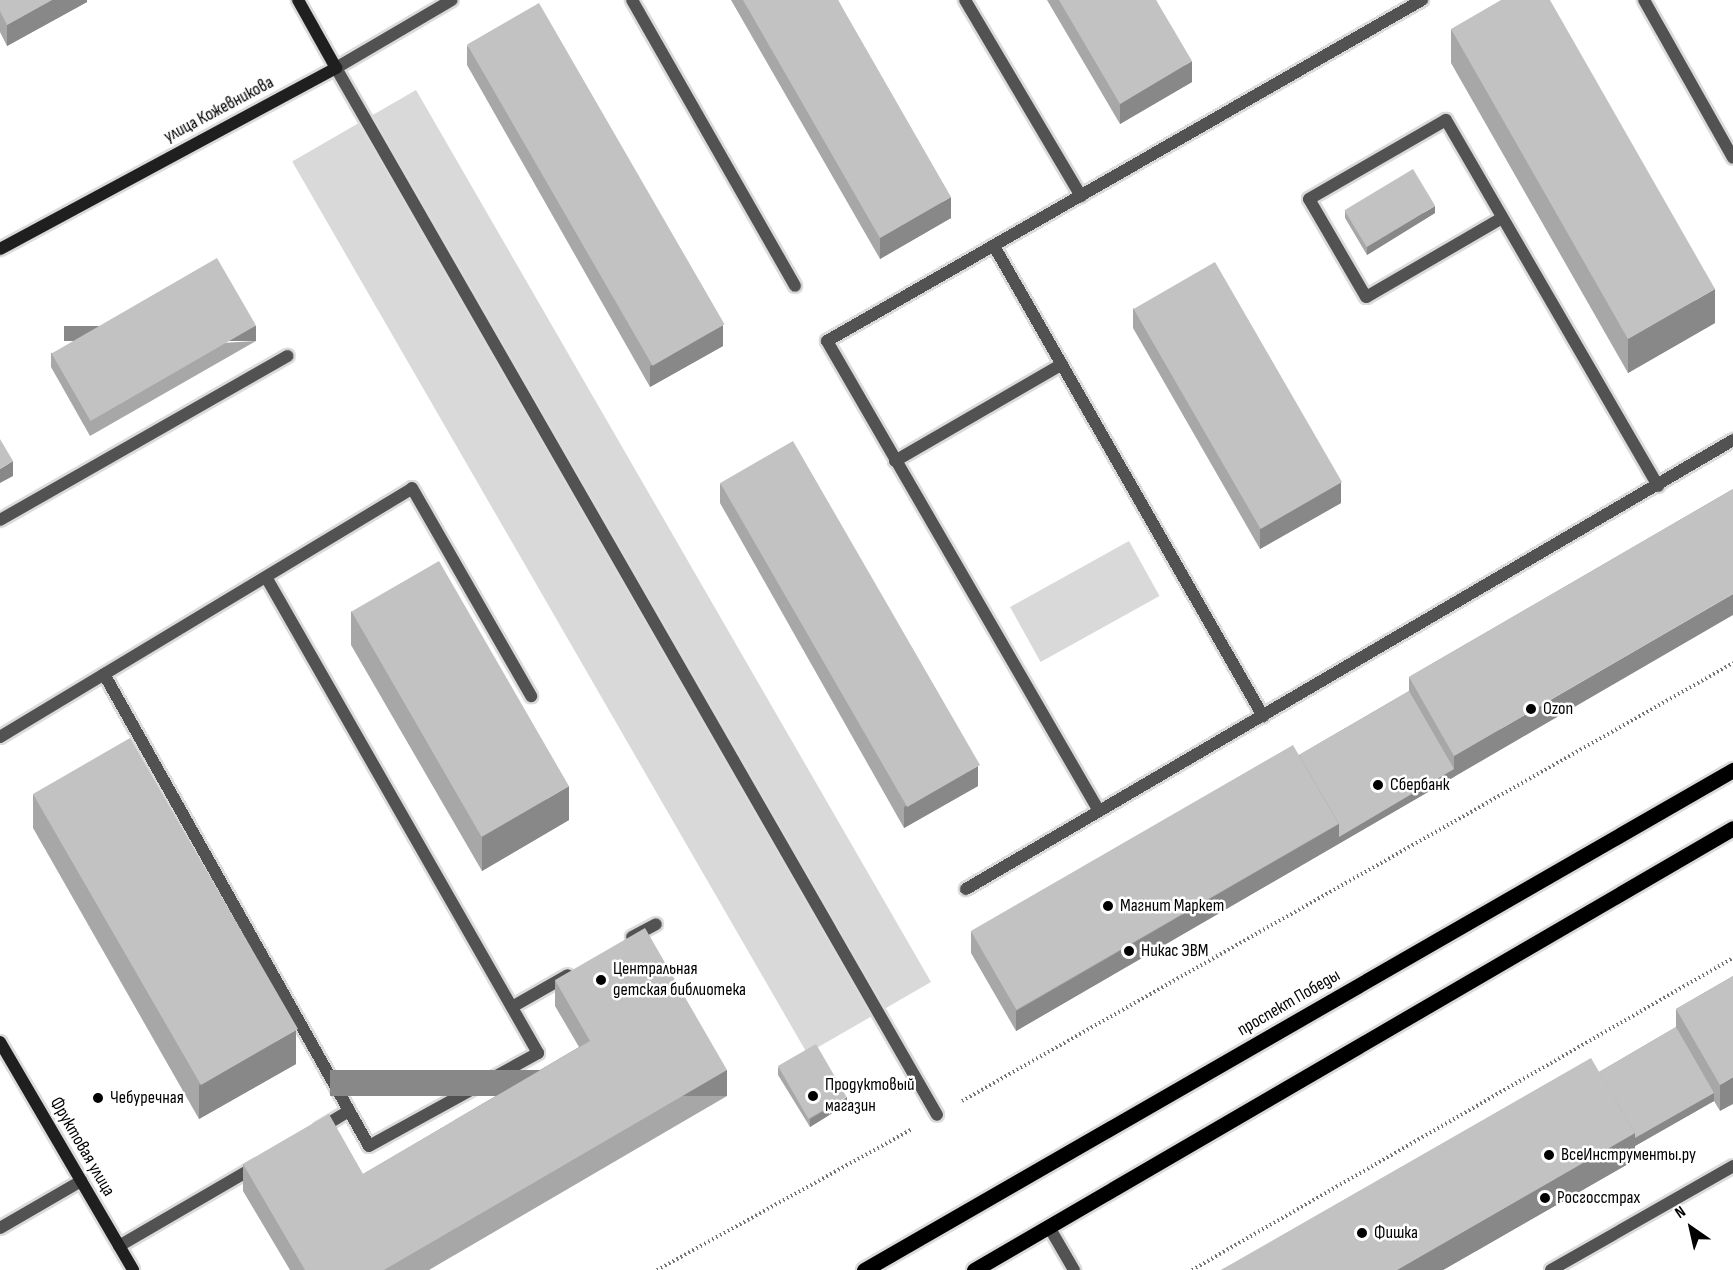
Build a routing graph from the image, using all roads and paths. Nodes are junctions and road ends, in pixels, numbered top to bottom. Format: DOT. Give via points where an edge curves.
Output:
graph roads {
  1 [pos="298,0"];
  2 [pos="452,0"];
  3 [pos="632,0"];
  4 [pos="965,0"];
  5 [pos="1422,0"];
  6 [pos="1644,0"];
  7 [pos="336,68"];
  8 [pos="1733,158"];
  9 [pos="1081,196"];
  10 [pos="1502,218"];
  11 [pos="994,246"];
  12 [pos="0,249"];
  13 [pos="795,286"];
  14 [pos="288,356"];
  15 [pos="1062,364"];
  16 [pos="1733,440"];
  17 [pos="895,461"];
  18 [pos="1658,486"];
  19 [pos="0,520"];
  20 [pos="266,577"];
  21 [pos="1733,663"];
  22 [pos="104,674"];
  23 [pos="531,696"];
  24 [pos="1263,716"];
  25 [pos="0,737"];
  26 [pos="1733,770"];
  27 [pos="1099,811"];
  28 [pos="1733,828"];
  29 [pos="966,889"];
  30 [pos="656,924"];
  31 [pos="614,948"];
  32 [pos="1733,958"];
  33 [pos="584,965"];
  34 [pos="512,1007"];
  35 [pos="0,1042"];
  36 [pos="349,1111"];
  37 [pos="937,1115"];
  38 [pos="309,1134"];
  39 [pos="269,1158"];
  40 [pos="1733,1166"];
  41 [pos="81,1181"];
  42 [pos="1049,1227"];
  43 [pos="0,1228"];
  44 [pos="119,1246"];
  45 [pos="133,1270"];
  46 [pos="657,1270"];
  47 [pos="864,1270"];
  48 [pos="974,1270"];
  49 [pos="1074,1270"];
  50 [pos="1192,1270"];
  51 [pos="1551,1270"];
  1 -- 7 [label="main road"];
  2 -- 7 [label="street, улица Кожевникова"];
  3 -- 13 [label="street"];
  4 -- 9 [label="street"];
  5 -- 9 [label="street"];
  6 -- 8 [label="street"];
  7 -- 12 [label="main road, улица Кожевникова"];
  7 -- 37 [label="street"];
  9 -- 11 [label="street"];
  10 -- 10 [label="street" via="1446,120 1309,199 1365,297"];
  10 -- 18 [label="street"];
  11 -- 15 [label="street"];
  11 -- 17 [label="street" via="827,341"];
  14 -- 19 [label="street"];
  15 -- 17 [label="street"];
  15 -- 24 [label="street"];
  16 -- 18 [label="street"];
  17 -- 27 [label="street"];
  18 -- 24 [label="street"];
  20 -- 22 [label="street"];
  20 -- 23 [label="street" via="412,488"];
  20 -- 34 [label="street"];
  21 -- 37 [label="path"];
  22 -- 25 [label="street"];
  22 -- 36 [label="street"];
  24 -- 27 [label="street"];
  26 -- 47 [label="main road, проспект Победы"];
  27 -- 29 [label="street"];
  28 -- 42 [label="main road"];
  30 -- 31 [label="street"];
  32 -- 50 [label="path"];
  33 -- 34 [label="street"];
  34 -- 36 [label="street" via="538,1053 369,1146"];
  35 -- 41 [label="main road, Фруктовая улица"];
  36 -- 38 [label="street"];
  37 -- 46 [label="path"];
  39 -- 44 [label="street"];
  40 -- 51 [label="street"];
  41 -- 43 [label="street"];
  41 -- 44 [label="main road, Фруктовая улица"];
  42 -- 48 [label="main road"];
  42 -- 49 [label="street"];
  44 -- 45 [label="main road, Фруктовая улица"];
}
